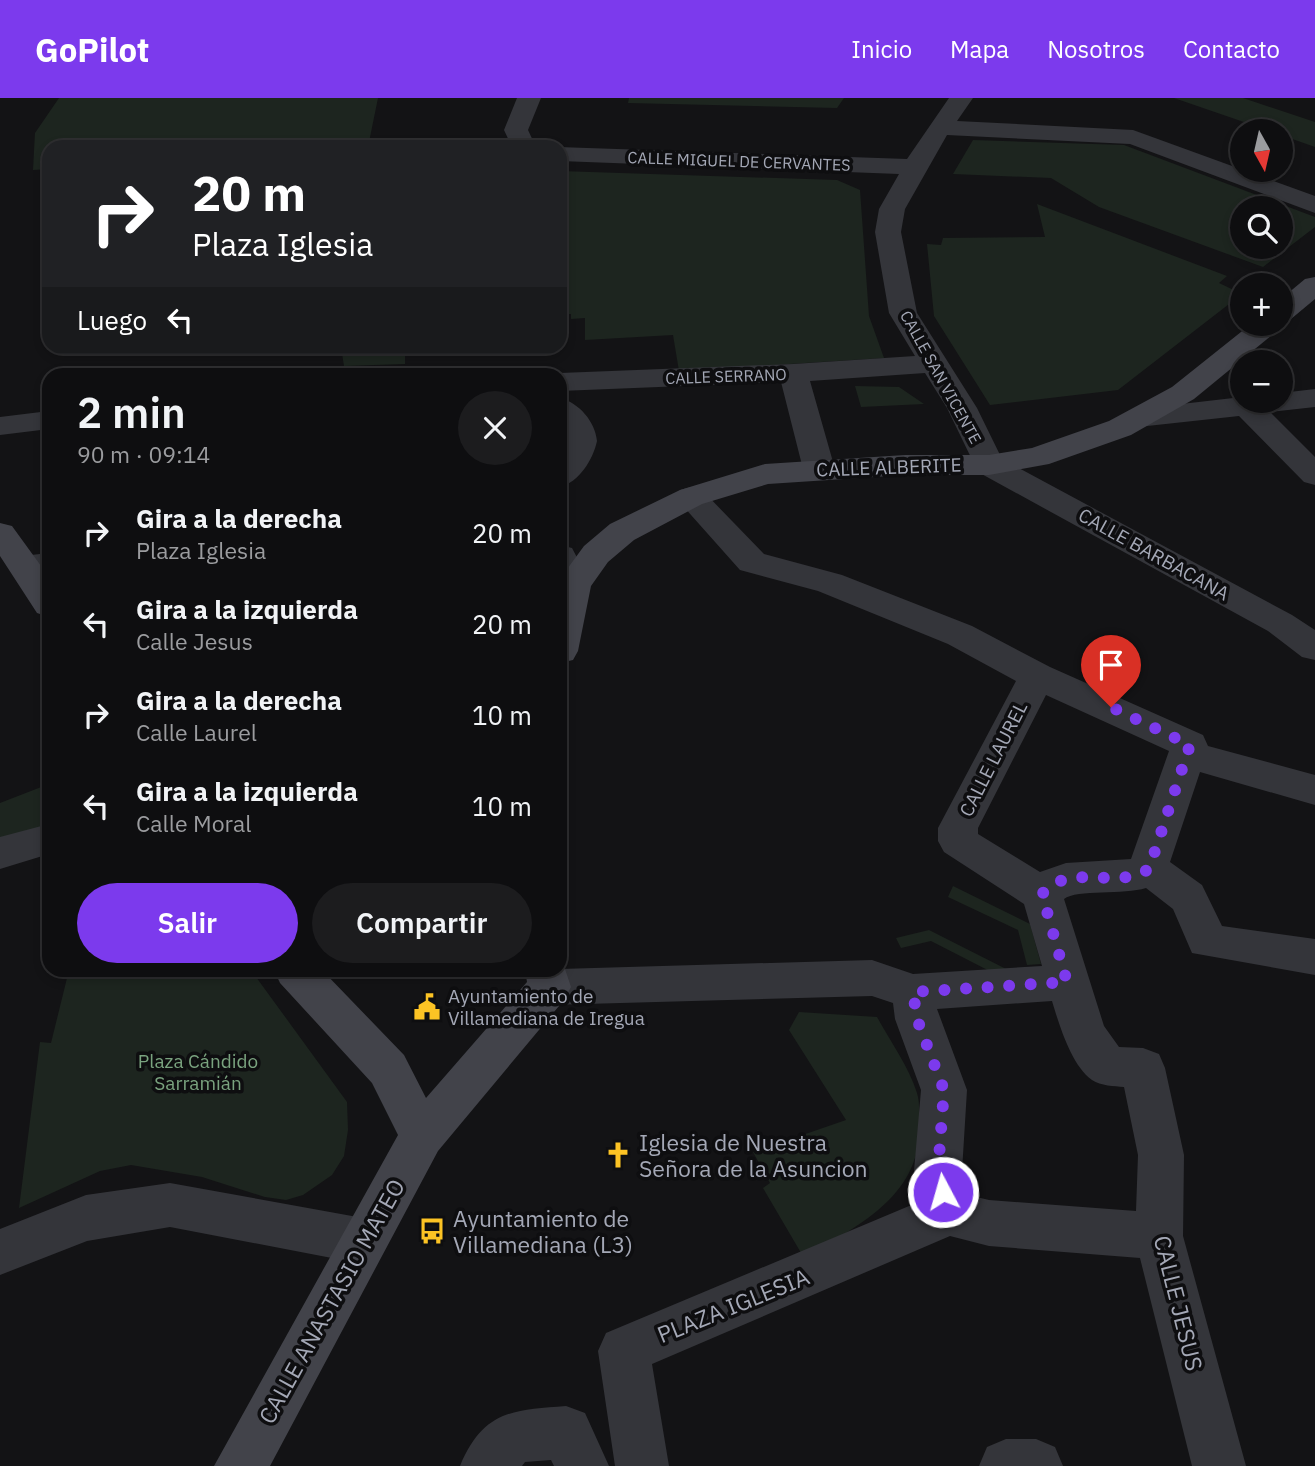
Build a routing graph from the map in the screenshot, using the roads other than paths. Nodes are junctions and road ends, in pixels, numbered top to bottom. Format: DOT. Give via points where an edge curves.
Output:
graph roads {
  1 [pos="529,98"];
  2 [pos="961,98"];
  3 [pos="941,127"];
  4 [pos="520,140"];
  5 [pos="567,154"];
  6 [pos="917,167"];
  7 [pos="1315,205"];
  8 [pos="1315,285"];
  9 [pos="1293,303"];
  10 [pos="1253,336"];
  11 [pos="936,363"];
  12 [pos="793,373"];
  13 [pos="567,382"];
  14 [pos="1315,398"];
  15 [pos="1293,401"];
  16 [pos="1230,408"];
  17 [pos="567,413"];
  18 [pos="1254,413"];
  19 [pos="1138,418"];
  20 [pos="42,421"];
  21 [pos="0,426"];
  22 [pos="989,465"];
  23 [pos="819,469"];
  24 [pos="567,470"];
  25 [pos="1315,475"];
  26 [pos="691,497"];
  27 [pos="1,538"];
  28 [pos="37,564"];
  29 [pos="567,564"];
  30 [pos="42,581"];
  31 [pos="1315,648"];
  32 [pos="1037,676"];
  33 [pos="1188,755"];
  34 [pos="1315,790"];
  35 [pos="42,841"];
  36 [pos="0,853"];
  37 [pos="1149,869"];
  38 [pos="1042,894"];
  39 [pos="1315,957"];
  40 [pos="302,977"];
  41 [pos="547,978"];
  42 [pos="1067,982"];
  43 [pos="913,992"];
  44 [pos="422,1136"];
  45 [pos="948,1213"];
  46 [pos="1159,1236"];
  47 [pos="363,1241"];
  48 [pos="0,1252"];
  49 [pos="240,1466"];
  50 [pos="487,1466"];
  51 [pos="582,1466"];
  52 [pos="642,1466"];
  53 [pos="1006,1466"];
  54 [pos="1036,1466"];
  55 [pos="1219,1466"];
  1 -- 4 [label="street" via="516,130"];
  2 -- 3 [label="street, CALLE SAN VICENTE"];
  3 -- 6 [label="street, CALLE SAN VICENTE"];
  3 -- 7 [label="street" via="1133,137"];
  5 -- 6 [label="street, CALLE MIGUEL DE CERVANTES"];
  6 -- 11 [label="street, CALLE SAN VICENTE" via="892,209 888,232 903,313"];
  8 -- 9 [label="main road"];
  10 -- 19 [label="main road, CALLE ALBERITE" via="1183,393"];
  11 -- 12 [label="street"];
  11 -- 22 [label="street, CALLE SAN VICENTE"];
  12 -- 13 [label="street, CALLE SERRANO"];
  12 -- 23 [label="street, CALLE SERRANO"];
  14 -- 15 [label="street"];
  16 -- 19 [label="street"];
  17 -- 24 [label="street" via="577,421 583,438 578,458"];
  18 -- 25 [label="street"];
  19 -- 22 [label="main road, CALLE ALBERITE" via="1038,457"];
  20 -- 21 [label="street"];
  22 -- 23 [label="main road, CALLE ALBERITE"];
  22 -- 31 [label="street, CALLE BARBACANA" via="1280,623"];
  23 -- 26 [label="main road, CALLE ALBERITE" via="765,474"];
  26 -- 29 [label="main road, CALLE ALBERITE" via="622,532 596,554"];
  26 -- 32 [label="street" via="752,562 830,583 960,635"];
  27 -- 28 [label="main road"];
  28 -- 30 [label="main road"];
  32 -- 33 [label="street" via="1190,745"];
  32 -- 38 [label="street, CALLE LAUREL" via="958,828 958,841"];
  33 -- 34 [label="street"];
  33 -- 37 [label="street"];
  35 -- 36 [label="street"];
  37 -- 38 [label="street" via="1137,876 1070,876 1051,883"];
  37 -- 39 [label="street" via="1182,888 1207,941"];
  38 -- 42 [label="street, CALLE JESUS"];
  40 -- 44 [label="main road" via="388,1069"];
  41 -- 43 [label="street" via="872,978"];
  41 -- 44 [label="main road"];
  42 -- 43 [label="street"];
  42 -- 46 [label="street, CALLE JESUS" via="1084,1034 1107,1066 1143,1068 1161,1155"];
  43 -- 45 [label="street" via="917,1019 944,1090 938,1171"];
  44 -- 47 [label="main road, CALLE ANASTASIO MATEO"];
  45 -- 46 [label="street" via="989,1223"];
  45 -- 52 [label="street, PLAZA IGLESIA" via="800,1279 678,1324 624,1352"];
  46 -- 55 [label="street, CALLE JESUS"];
  47 -- 48 [label="street" via="170,1205 86,1218"];
  47 -- 49 [label="main road, CALLE ANASTASIO MATEO"];
  50 -- 51 [label="street" via="512,1437 566,1432"];
  53 -- 54 [label="street"];
}
